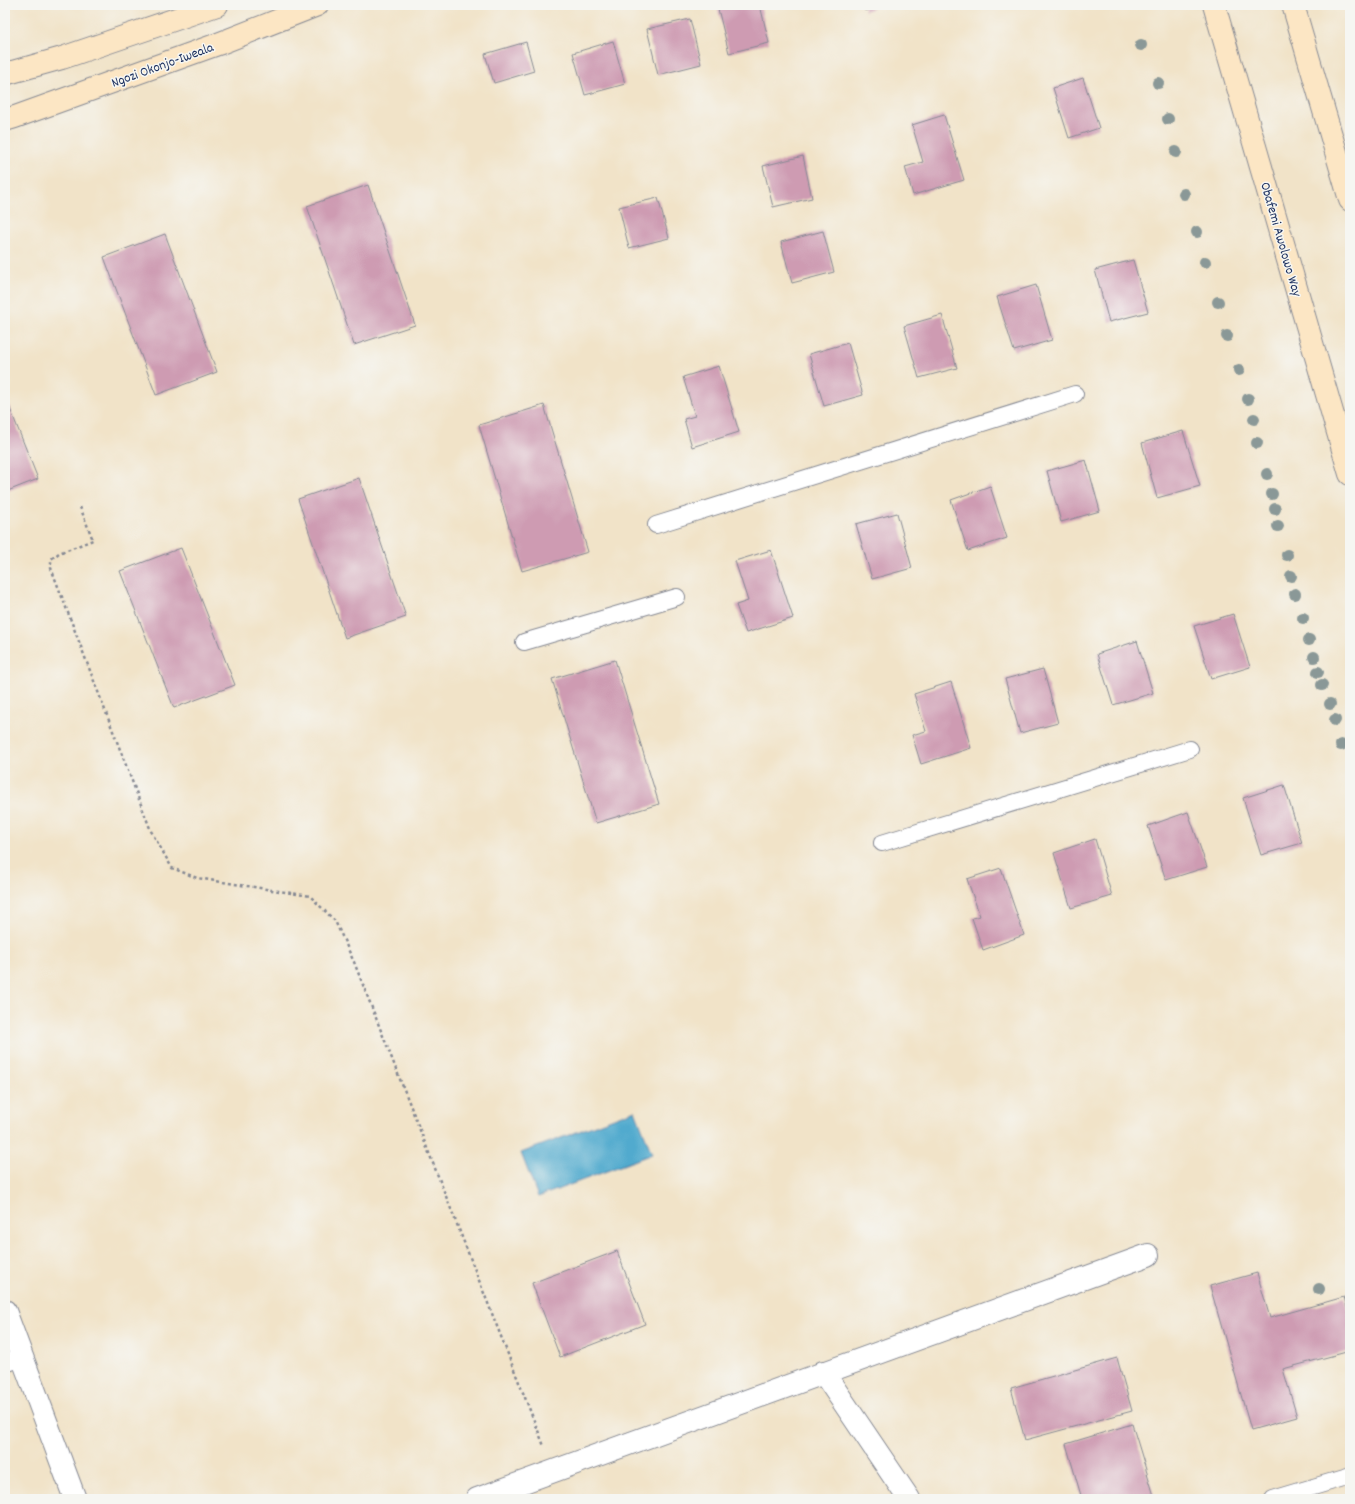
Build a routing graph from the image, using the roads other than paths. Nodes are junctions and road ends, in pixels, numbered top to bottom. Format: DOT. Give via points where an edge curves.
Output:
graph roads {
  1 [pos="217,5"];
  2 [pos="317,5"];
  3 [pos="1214,5"];
  4 [pos="1293,5"];
  5 [pos="5,74"];
  6 [pos="5,120"];
  7 [pos="1350,200"];
  8 [pos="1075,394"];
  9 [pos="1350,474"];
  10 [pos="656,525"];
  11 [pos="677,597"];
  12 [pos="524,642"];
  13 [pos="1190,749"];
  14 [pos="882,843"];
  15 [pos="1148,1255"];
  16 [pos="5,1311"];
  17 [pos="14,1361"];
  18 [pos="823,1372"];
  19 [pos="1350,1476"];
  20 [pos="74,1499"];
  21 [pos="477,1499"];
  22 [pos="909,1499"];
  23 [pos="1273,1499"];
  1 -- 5 [label="main road" via="62,58"];
  2 -- 6 [label="main road, Ngozi Okonjo-Iweala" via="218,44"];
  3 -- 9 [label="main road, Obafemi Awolowo Way"];
  4 -- 7 [label="main road"];
  8 -- 10 [label="lane"];
  11 -- 12 [label="lane"];
  13 -- 14 [label="lane"];
  15 -- 18 [label="street"];
  16 -- 17 [label="street"];
  17 -- 20 [label="street"];
  18 -- 21 [label="street"];
  18 -- 22 [label="street"];
  19 -- 23 [label="lane"];
}
